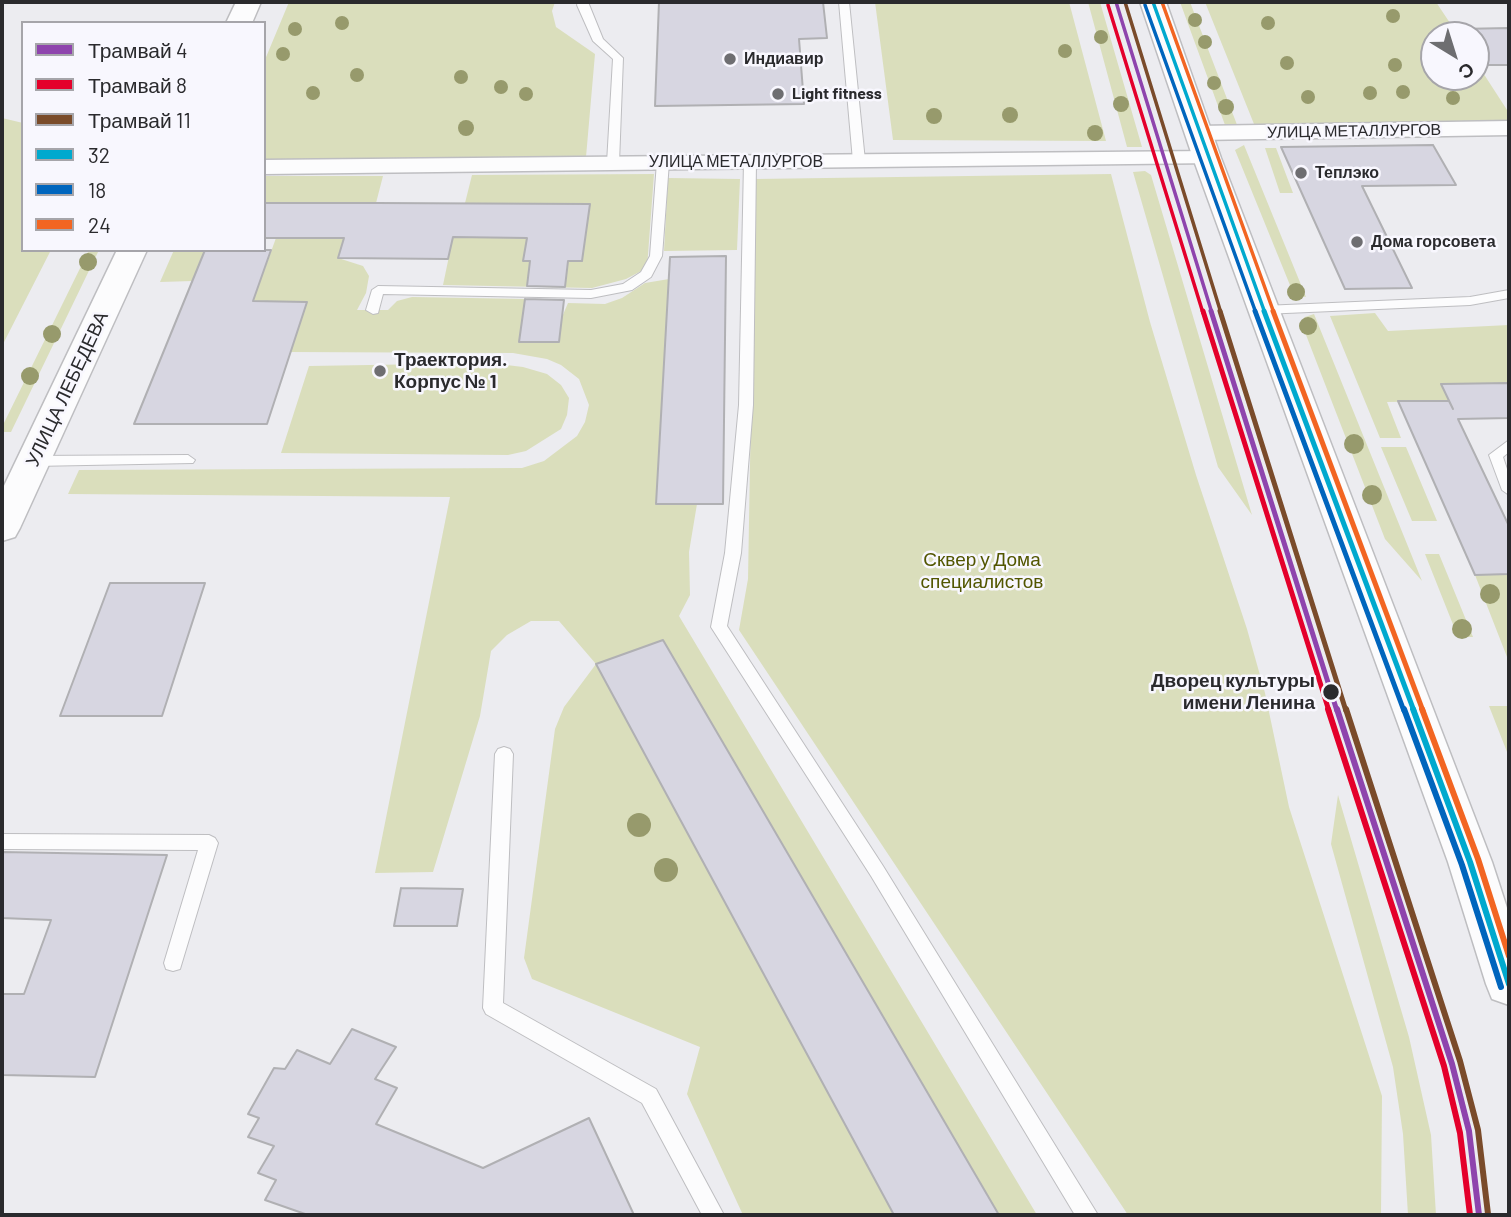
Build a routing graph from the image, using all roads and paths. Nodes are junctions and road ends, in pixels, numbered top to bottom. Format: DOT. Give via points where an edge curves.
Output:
graph roads {
  1 [pos="249,2"];
  2 [pos="583,2"];
  3 [pos="844,2"];
  4 [pos="1153,2"];
  5 [pos="240,21"];
  6 [pos="1509,128"];
  7 [pos="1203,146"];
  8 [pos="859,161"];
  9 [pos="663,162"];
  10 [pos="750,162"];
  11 [pos="613,163"];
  12 [pos="266,167"];
  13 [pos="131,252"];
  14 [pos="1509,294"];
  15 [pos="373,310"];
  16 [pos="1263,310"];
  17 [pos="1509,445"];
  18 [pos="188,460"];
  19 [pos="33,461"];
  20 [pos="1509,490"];
  21 [pos="2,527"];
  22 [pos="504,754"];
  23 [pos="2,841"];
  24 [pos="173,964"];
  25 [pos="1509,984"];
  26 [pos="713,1215"];
  27 [pos="1087,1215"];
  1 -- 5 [label="main road"];
  2 -- 11 [label="lane" via="598,41 618,58"];
  3 -- 8 [label="lane"];
  4 -- 7 [label="main road"];
  6 -- 7 [label="street, УЛИЦА МЕТАЛЛУРГОВ"];
  7 -- 8 [label="street, УЛИЦА МЕТАЛЛУРГОВ"];
  7 -- 16 [label="main road"];
  8 -- 10 [label="street, УЛИЦА МЕТАЛЛУРГОВ"];
  9 -- 10 [label="street, УЛИЦА МЕТАЛЛУРГОВ"];
  9 -- 11 [label="street, УЛИЦА МЕТАЛЛУРГОВ"];
  9 -- 15 [label="lane" via="656,256 646,274 627,287 591,294 378,290"];
  10 -- 27 [label="lane" via="746,405 733,553 719,627 877,871"];
  11 -- 12 [label="street, УЛИЦА МЕТАЛЛУРГОВ"];
  13 -- 19 [label="main road, УЛИЦА ЛЕБЕДЕВА"];
  14 -- 16 [label="lane" via="1470,301"];
  16 -- 25 [label="main road" via="1443,787"];
  17 -- 20 [label="lane" via="1496,455"];
  18 -- 19 [label="lane"];
  19 -- 21 [label="main road, УЛИЦА ЛЕБЕДЕВА"];
  22 -- 26 [label="lane" via="493,1007 649,1096"];
  23 -- 24 [label="lane" via="209,843"];
}
